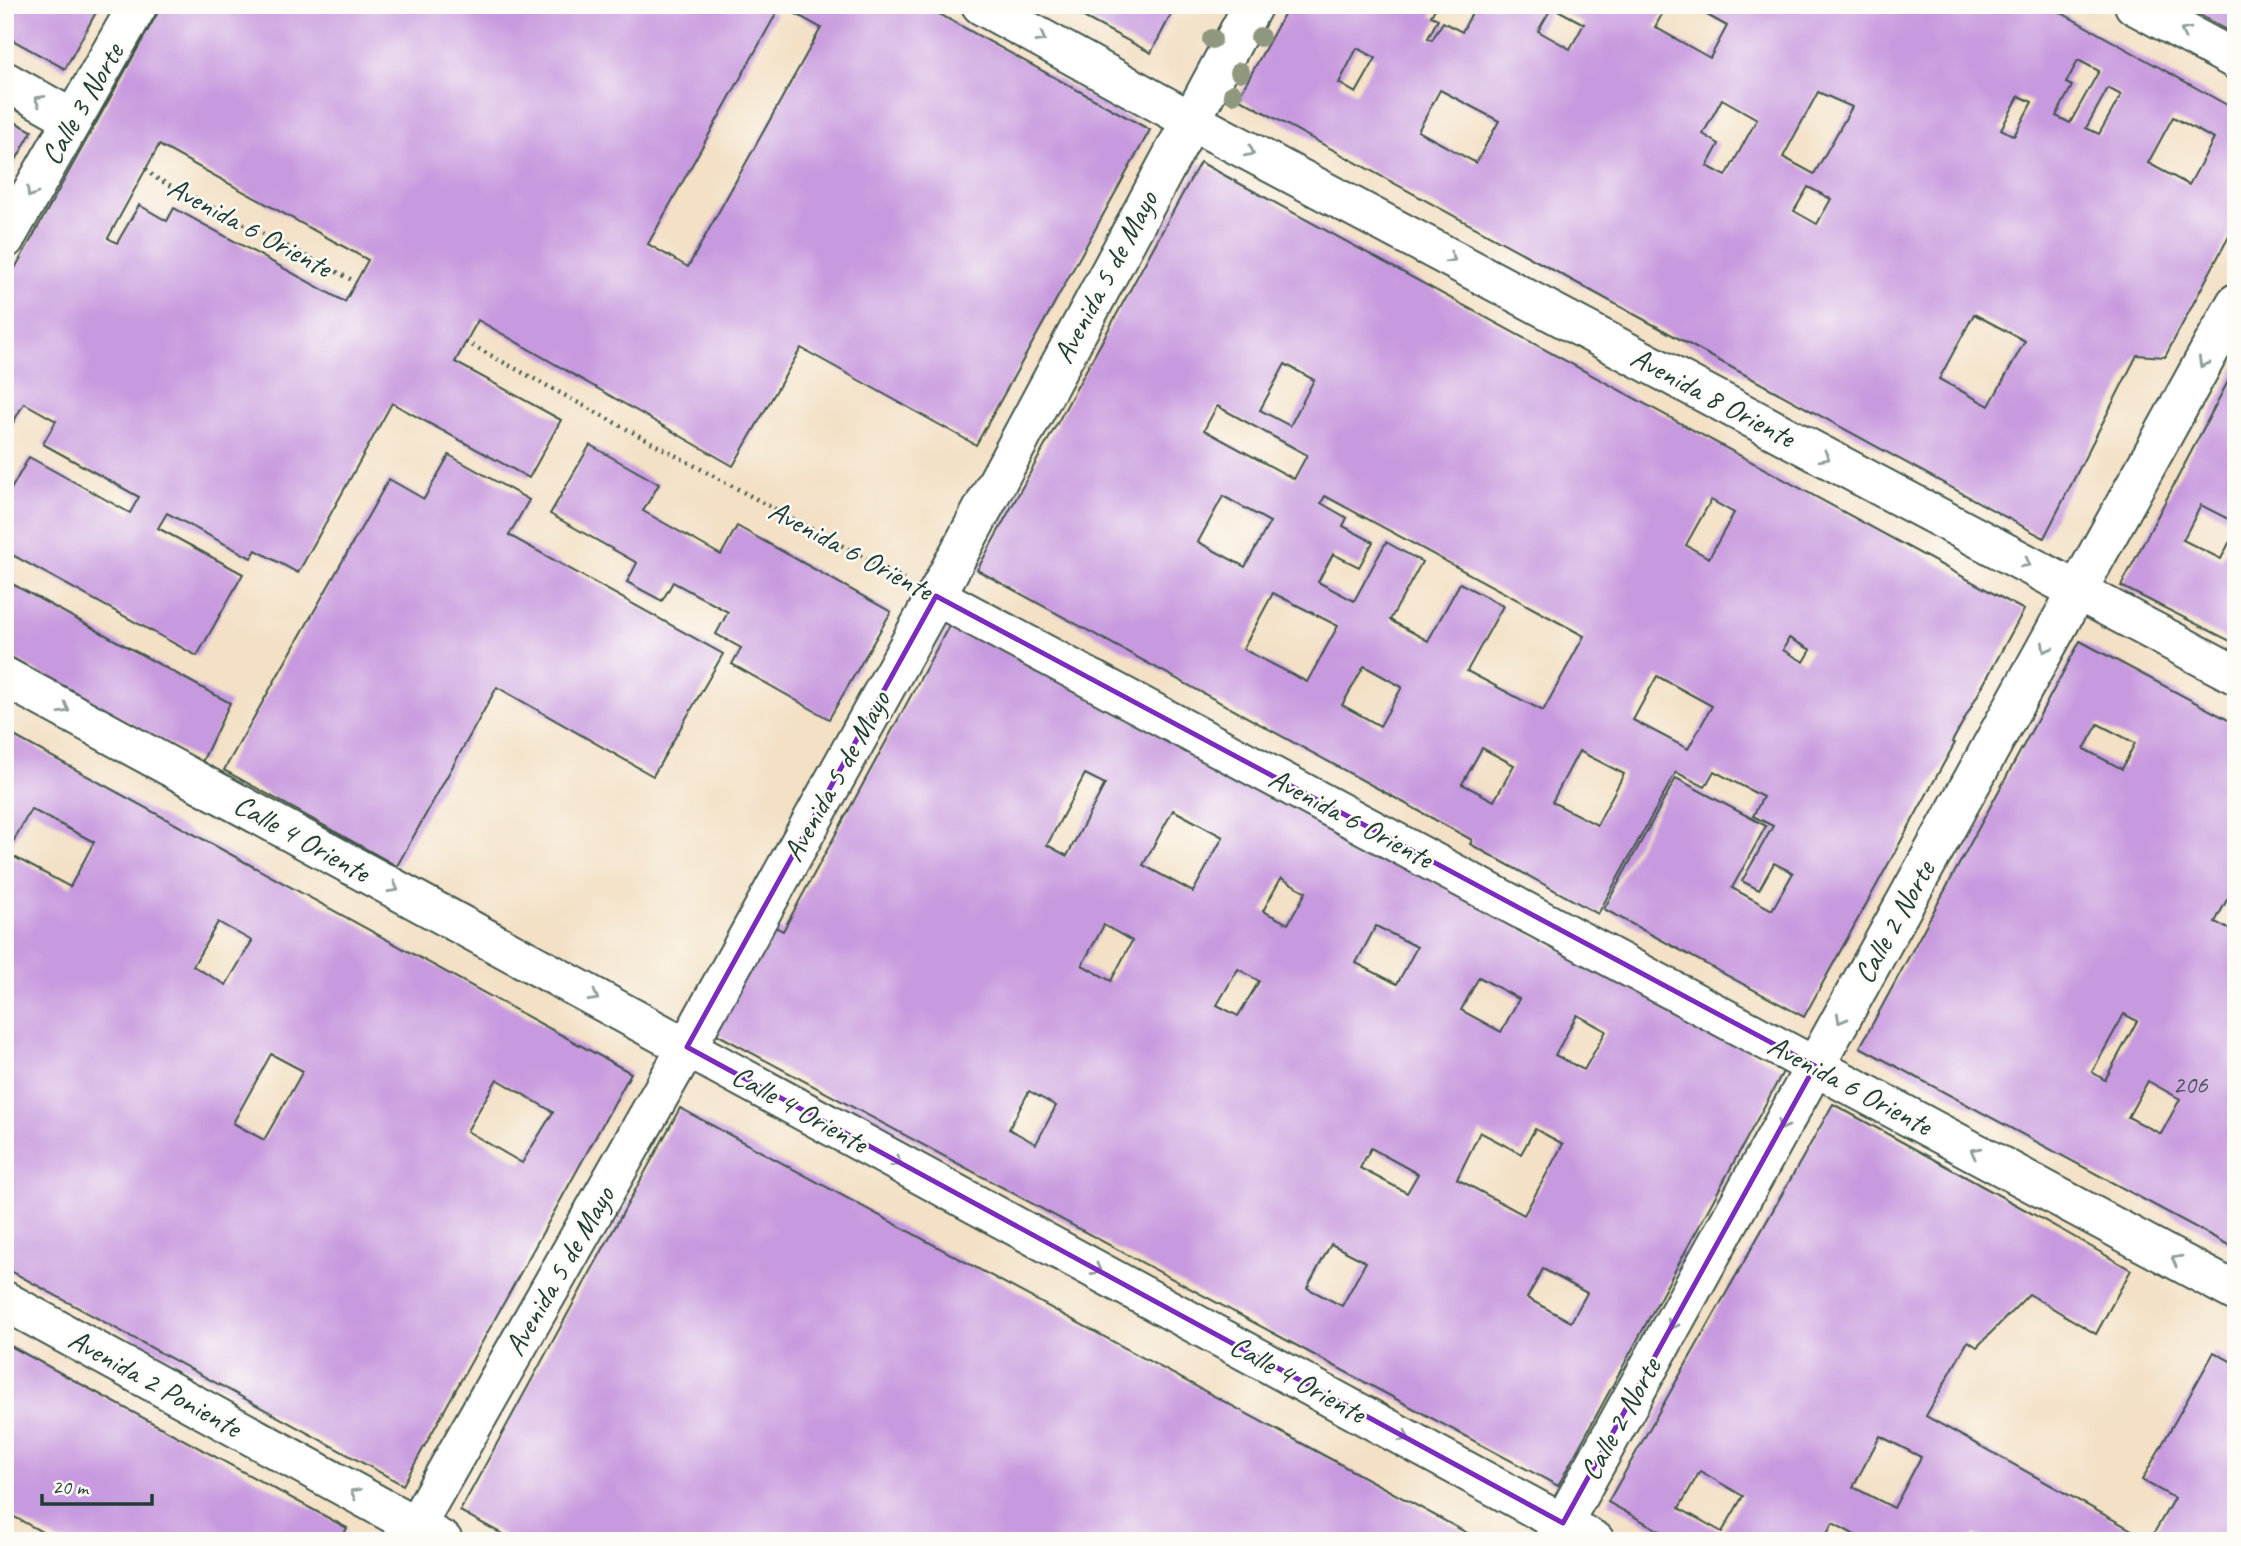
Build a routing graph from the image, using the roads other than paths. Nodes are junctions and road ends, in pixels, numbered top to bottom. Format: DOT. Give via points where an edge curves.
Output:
graph roads {
  1 [pos="138,5"];
  2 [pos="981,5"];
  3 [pos="1253,5"];
  4 [pos="2134,5"];
  5 [pos="2236,60"];
  6 [pos="5,81"];
  7 [pos="73,119"];
  8 [pos="1190,120"];
  9 [pos="5,239"];
  10 [pos="2236,303"];
  11 [pos="2077,591"];
  12 [pos="936,596"];
  13 [pos="2236,675"];
  14 [pos="5,677"];
  15 [pos="687,1047"];
  16 [pos="1815,1066"];
  17 [pos="2236,1292"];
  18 [pos="5,1301"];
  19 [pos="1570,1535"];
  20 [pos="422,1536"];
  1 -- 7 [label="street, Calle 3 Norte"];
  2 -- 8 [label="street, Avenida 8 Oriente, one-way"];
  3 -- 8 [label="street, Avenida 5 de Mayo"];
  5 -- 4 [label="street, one-way"];
  7 -- 6 [label="street, one-way"];
  7 -- 9 [label="street, Calle 3 Norte, one-way"];
  8 -- 11 [label="street, Avenida 8 Oriente, one-way"];
  8 -- 12 [label="street, Avenida 5 de Mayo"];
  10 -- 11 [label="street, Calle 2 Norte, one-way"];
  11 -- 13 [label="street, Avenida 8 Oriente"];
  11 -- 16 [label="street, Calle 2 Norte, one-way"];
  12 -- 15 [label="street, Avenida 5 de Mayo"];
  12 -- 16 [label="street, Avenida 6 Oriente"];
  14 -- 15 [label="street, Calle 4 Oriente, one-way"];
  15 -- 19 [label="street, Calle 4 Oriente, one-way"];
  15 -- 20 [label="street, Avenida 5 de Mayo"];
  17 -- 16 [label="street, Avenida 6 Oriente, one-way"];
  16 -- 19 [label="street, Calle 2 Norte, one-way"];
  20 -- 18 [label="street, Avenida 2 Poniente, one-way"];
}
